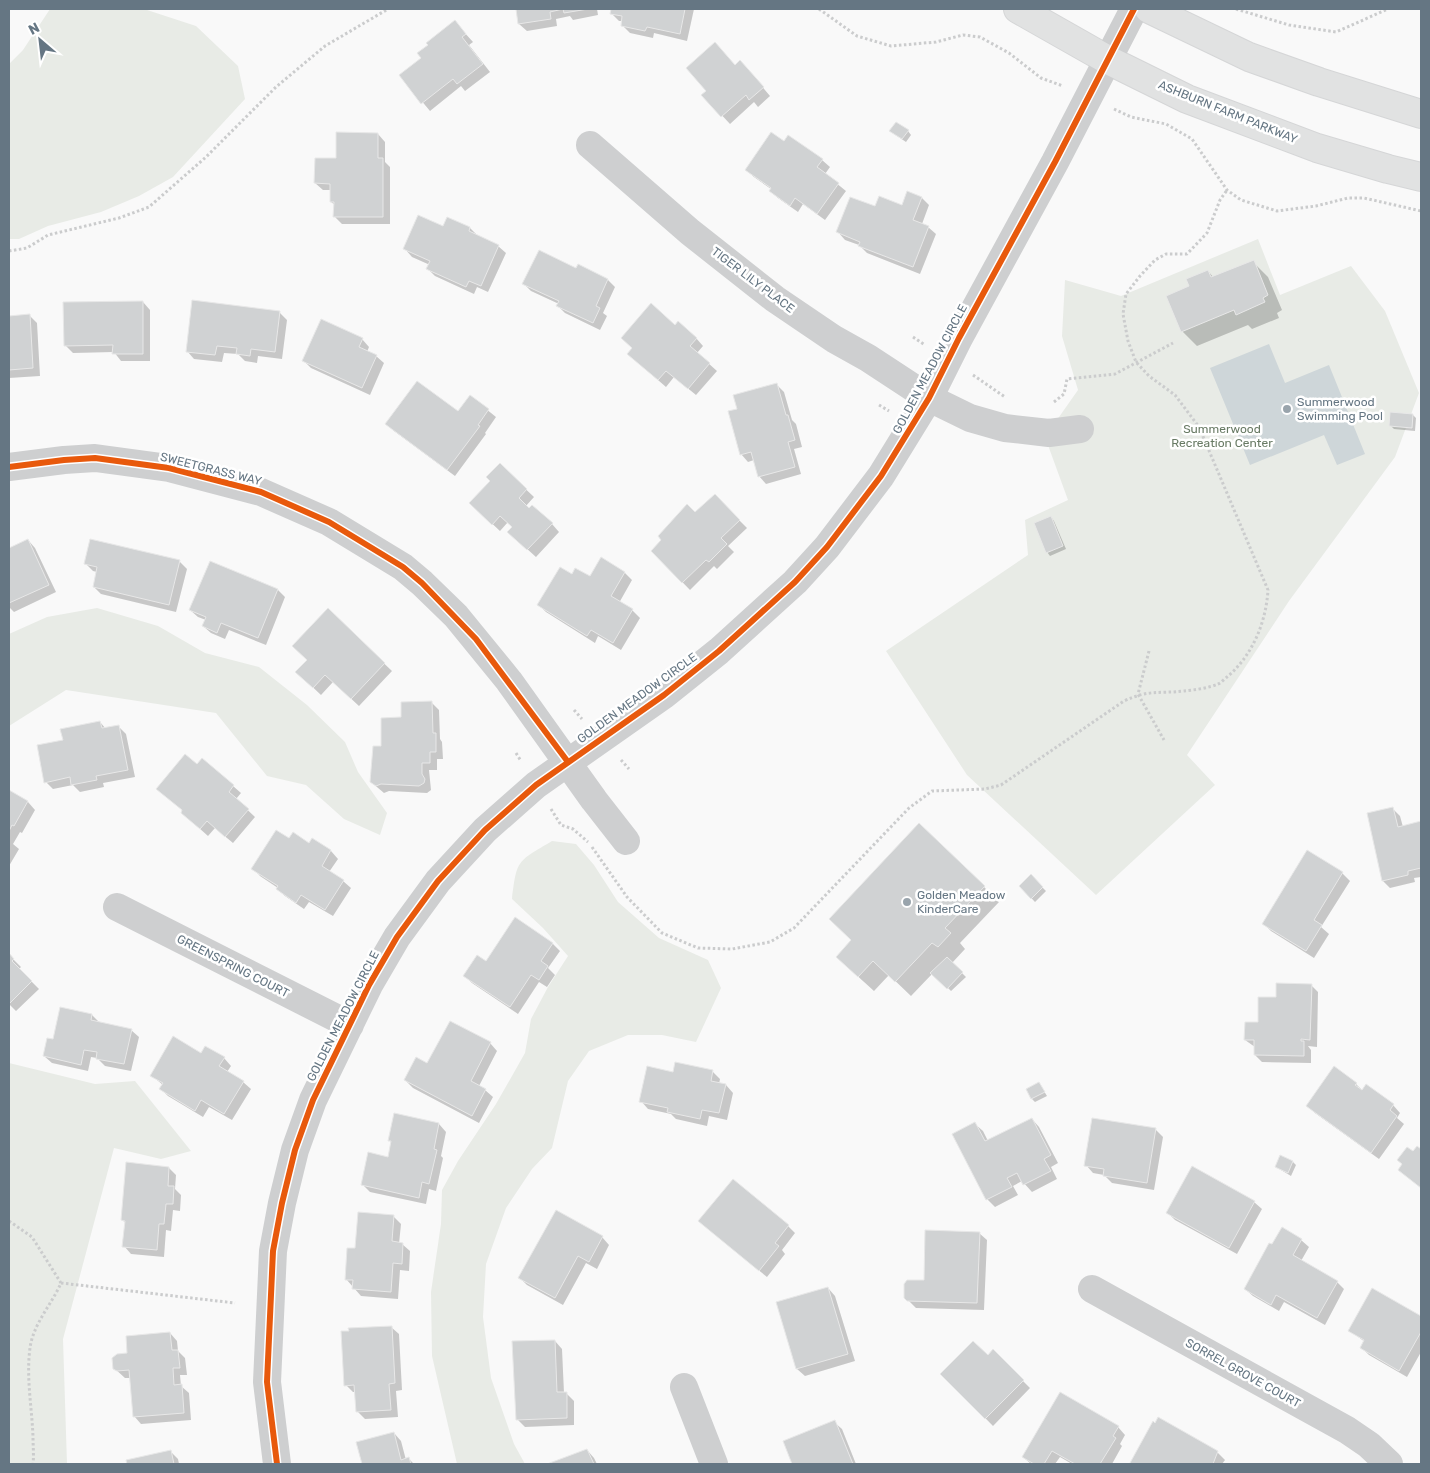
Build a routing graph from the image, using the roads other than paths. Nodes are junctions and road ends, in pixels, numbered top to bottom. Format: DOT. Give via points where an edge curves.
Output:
graph roads {
  1 [pos="1018,9"];
  2 [pos="1134,9"];
  3 [pos="1149,9"];
  4 [pos="1108,60"];
  5 [pos="1421,114"];
  6 [pos="590,145"];
  7 [pos="1421,177"];
  8 [pos="929,398"];
  9 [pos="1080,429"];
  10 [pos="9,467"];
  11 [pos="568,762"];
  12 [pos="626,841"];
  13 [pos="117,907"];
  14 [pos="350,1025"];
  15 [pos="1092,1289"];
  16 [pos="684,1387"];
  17 [pos="276,1464"];
  18 [pos="714,1464"];
  19 [pos="1390,1464"];
  1 -- 4 [label="main road, ASHBURN FARM PARKWAY"];
  2 -- 4 [label="street, GOLDEN MEADOW CIRCLE"];
  3 -- 5 [label="main road" via="1249,57"];
  4 -- 7 [label="main road, ASHBURN FARM PARKWAY" via="1187,99 1317,148"];
  4 -- 8 [label="street, GOLDEN MEADOW CIRCLE"];
  6 -- 8 [label="street, TIGER LILY PLACE" via="690,232 776,300"];
  8 -- 9 [label="street, TIGER LILY PLACE" via="970,418 1005,428 1049,433"];
  8 -- 11 [label="street, GOLDEN MEADOW CIRCLE" via="881,476 826,548 795,582 719,651 664,695"];
  10 -- 11 [label="street, SWEETGRASS WAY" via="95,458 170,468 261,492 329,522 403,567 443,603 476,639"];
  11 -- 12 [label="street, SWEETGRASS WAY"];
  11 -- 14 [label="street, GOLDEN MEADOW CIRCLE" via="485,830 438,882 397,937"];
  13 -- 14 [label="street, GREENSPRING COURT"];
  14 -- 17 [label="street, GOLDEN MEADOW CIRCLE" via="313,1100 295,1150 273,1252 267,1382"];
  15 -- 19 [label="street, SORREL GROVE COURT" via="1347,1430"];
  16 -- 18 [label="street"];
}
